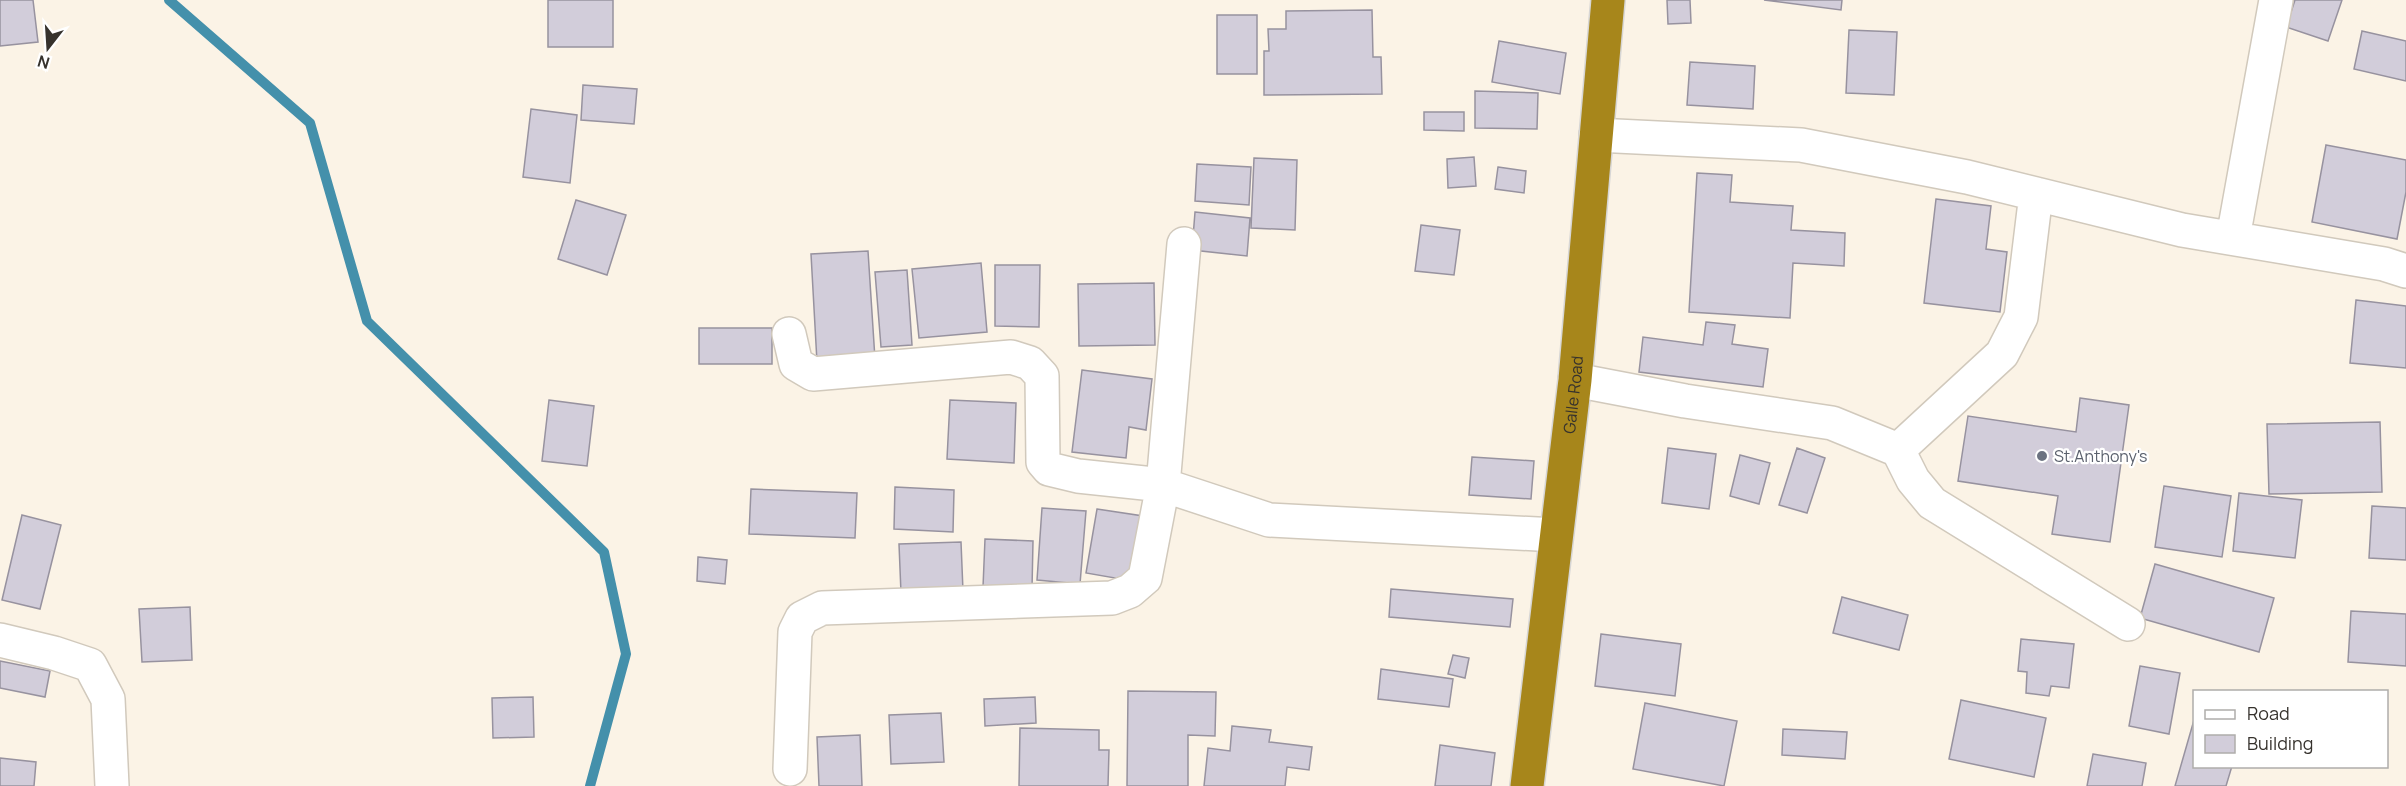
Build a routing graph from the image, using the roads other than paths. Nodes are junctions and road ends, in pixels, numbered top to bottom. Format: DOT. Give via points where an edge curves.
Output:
graph roads {
  1 [pos="1608,0"];
  2 [pos="2276,0"];
  3 [pos="1596,135"];
  4 [pos="2037,194"];
  5 [pos="2234,238"];
  6 [pos="1184,244"];
  7 [pos="2406,271"];
  8 [pos="789,334"];
  9 [pos="1575,380"];
  10 [pos="1898,450"];
  11 [pos="1163,485"];
  12 [pos="1556,535"];
  13 [pos="2128,624"];
  14 [pos="0,640"];
  15 [pos="790,770"];
  16 [pos="112,786"];
  17 [pos="1527,786"];
  1 -- 3 [label="highway, Galle Road"];
  2 -- 5 [label="street"];
  3 -- 4 [label="street" via="1801,145"];
  3 -- 9 [label="highway, Galle Road"];
  4 -- 5 [label="street" via="2182,230"];
  4 -- 10 [label="street" via="2021,317 2002,354"];
  5 -- 7 [label="street"];
  6 -- 11 [label="street"];
  8 -- 11 [label="street" via="796,364 813,374 1011,357 1030,363 1042,376 1043,462 1049,469"];
  9 -- 10 [label="street" via="1832,423"];
  9 -- 12 [label="highway, Galle Road"];
  10 -- 13 [label="street" via="1913,480 1932,503"];
  11 -- 12 [label="street" via="1269,520"];
  11 -- 15 [label="street" via="1145,578 1130,591 1112,598 822,608 802,618 795,632"];
  12 -- 17 [label="highway, Galle Road"];
  14 -- 16 [label="street" via="90,665 108,699"];
}
